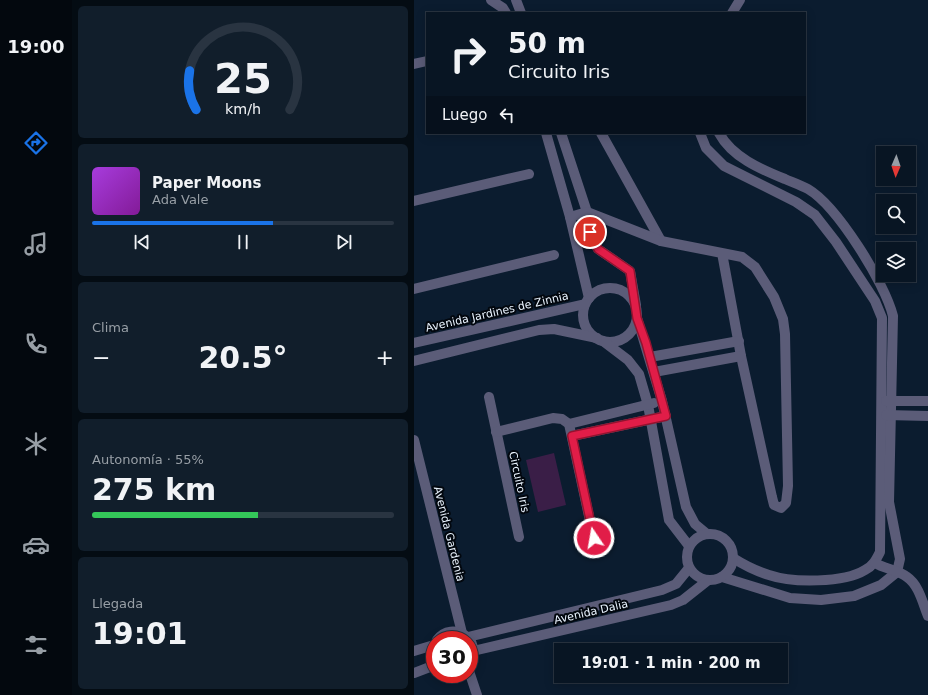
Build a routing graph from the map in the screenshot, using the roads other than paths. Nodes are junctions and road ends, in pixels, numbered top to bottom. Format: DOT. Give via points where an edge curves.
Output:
graph roads {
  1 [pos="492,0"];
  2 [pos="516,0"];
  3 [pos="740,0"];
  4 [pos="505,7"];
  5 [pos="521,12"];
  6 [pos="733,12"];
  7 [pos="426,61"];
  8 [pos="414,64"];
  9 [pos="546,134"];
  10 [pos="561,134"];
  11 [pos="602,134"];
  12 [pos="700,134"];
  13 [pos="720,134"];
  14 [pos="529,174"];
  15 [pos="414,201"];
  16 [pos="824,202"];
  17 [pos="587,212"];
  18 [pos="815,215"];
  19 [pos="570,217"];
  20 [pos="661,241"];
  21 [pos="722,253"];
  22 [pos="554,256"];
  23 [pos="414,289"];
  24 [pos="587,301"];
  25 [pos="636,305"];
  26 [pos="893,316"];
  27 [pos="519,318"];
  28 [pos="637,318"];
  29 [pos="882,318"];
  30 [pos="522,334"];
  31 [pos="600,340"];
  32 [pos="739,341"];
  33 [pos="414,344"];
  34 [pos="741,356"];
  35 [pos="650,357"];
  36 [pos="414,361"];
  37 [pos="654,372"];
  38 [pos="489,397"];
  39 [pos="662,401"];
  40 [pos="886,401"];
  41 [pos="928,401"];
  42 [pos="648,404"];
  43 [pos="880,415"];
  44 [pos="892,415"];
  45 [pos="666,416"];
  46 [pos="928,416"];
  47 [pos="650,420"];
  48 [pos="569,424"];
  49 [pos="496,432"];
  50 [pos="572,436"];
  51 [pos="414,440"];
  52 [pos="707,534"];
  53 [pos="519,537"];
  54 [pos="689,546"];
  55 [pos="598,553"];
  56 [pos="734,558"];
  57 [pos="875,562"];
  58 [pos="689,568"];
  59 [pos="897,572"];
  60 [pos="722,578"];
  61 [pos="707,581"];
  62 [pos="928,616"];
  63 [pos="464,631"];
  64 [pos="478,632"];
  65 [pos="426,647"];
  66 [pos="478,650"];
  67 [pos="414,651"];
  68 [pos="426,668"];
  69 [pos="414,673"];
  70 [pos="473,683"];
  71 [pos="477,695"];
  1 -- 4 [label="street"];
  2 -- 5 [label="street"];
  3 -- 6 [label="street"];
  7 -- 8 [label="street"];
  9 -- 19 [label="street"];
  10 -- 17 [label="street"];
  11 -- 20 [label="street"];
  12 -- 18 [label="street" via="706,148 724,166 796,202"];
  13 -- 16 [label="street" via="737,156 808,188"];
  14 -- 15 [label="street"];
  16 -- 18 [label="street"];
  16 -- 26 [label="street" via="867,259 890,301"];
  17 -- 19 [label="street"];
  17 -- 20 [label="street"];
  17 -- 25 [label="street" via="590,232 598,249 630,271"];
  18 -- 29 [label="street" via="875,300"];
  19 -- 24 [label="street"];
  20 -- 21 [label="street"];
  21 -- 32 [label="street"];
  21 -- 34 [label="street" via="742,257 755,267 774,297 783,319 786,334 788,486 786,503 781,508 774,505"];
  22 -- 23 [label="street"];
  24 -- 25 [label="street" via="597,291 608,288 620,290 630,296"];
  24 -- 27 [label="street, Avenida Jardines de Zinnia"];
  24 -- 31 [label="street" via="583,316 586,326"];
  25 -- 28 [label="street"];
  26 -- 29 [label="street"];
  26 -- 40 [label="street"];
  27 -- 30 [label="street"];
  27 -- 33 [label="street, Avenida Jardines de Zinnia"];
  28 -- 31 [label="street" via="635,326 626,337 615,341"];
  28 -- 35 [label="street"];
  29 -- 40 [label="street"];
  30 -- 31 [label="street" via="554,329"];
  30 -- 36 [label="street"];
  31 -- 42 [label="street" via="628,360 640,374"];
  32 -- 34 [label="street"];
  32 -- 35 [label="street"];
  34 -- 37 [label="street"];
  35 -- 37 [label="street"];
  37 -- 39 [label="street"];
  38 -- 49 [label="street, Circuito Iris"];
  39 -- 42 [label="street"];
  39 -- 45 [label="street"];
  40 -- 41 [label="street"];
  40 -- 43 [label="street"];
  40 -- 44 [label="street"];
  42 -- 47 [label="street"];
  42 -- 48 [label="street"];
  43 -- 44 [label="street"];
  43 -- 57 [label="street" via="880,552"];
  44 -- 46 [label="street"];
  44 -- 59 [label="street" via="890,502 900,559"];
  45 -- 47 [label="street"];
  45 -- 52 [label="street" via="686,507 695,524"];
  47 -- 50 [label="street"];
  47 -- 54 [label="street" via="670,520"];
  48 -- 49 [label="street" via="553,418"];
  48 -- 50 [label="street"];
  49 -- 53 [label="street, Circuito Iris"];
  50 -- 55 [label="street"];
  51 -- 63 [label="street, Avenida Gardenia"];
  52 -- 54 [label="street" via="694,540"];
  52 -- 56 [label="street" via="715,534 728,543"];
  54 -- 58 [label="street"];
  56 -- 57 [label="street" via="770,576 799,580 848,576 864,571"];
  56 -- 60 [label="street"];
  57 -- 59 [label="street" via="885,569"];
  58 -- 61 [label="street"];
  58 -- 64 [label="street, Avenida Dalia" via="676,584 662,590"];
  59 -- 60 [label="street" via="881,585 854,596 821,600 790,598"];
  59 -- 62 [label="street" via="908,577 919,592"];
  60 -- 61 [label="street"];
  61 -- 66 [label="street, Avenida Dalia" via="671,606"];
  65 -- 67 [label="street"];
  68 -- 69 [label="street"];
  70 -- 71 [label="street"];
}
